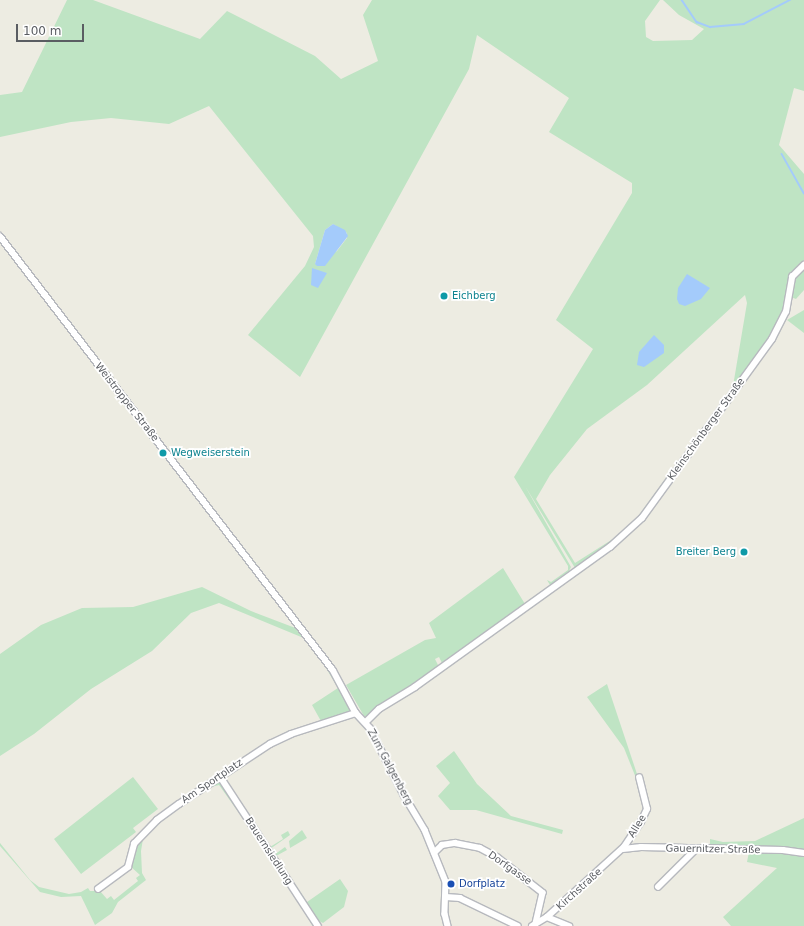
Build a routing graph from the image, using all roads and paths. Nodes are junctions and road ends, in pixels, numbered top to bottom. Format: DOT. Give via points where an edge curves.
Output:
graph roads {
  1 [pos="0,236"];
  2 [pos="804,265"];
  3 [pos="328,663"];
  4 [pos="356,714"];
  5 [pos="366,722"];
  6 [pos="220,776"];
  7 [pos="639,778"];
  8 [pos="430,843"];
  9 [pos="442,845"];
  10 [pos="623,849"];
  11 [pos="695,850"];
  12 [pos="434,853"];
  13 [pos="804,853"];
  14 [pos="658,887"];
  15 [pos="98,889"];
  16 [pos="446,897"];
  17 [pos="547,918"];
  18 [pos="534,925"];
  19 [pos="318,926"];
  20 [pos="448,926"];
  21 [pos="518,926"];
  22 [pos="569,926"];
  1 -- 3 [label="street, Weistropper Straße"];
  2 -- 5 [label="street, Kleinschönberger Straße" via="792,277 783,320 772,339 651,506 610,547 574,570 415,687 379,709"];
  3 -- 4 [label="street, Zum Galgenberg"];
  4 -- 5 [label="street, Zum Galgenberg"];
  4 -- 6 [label="street, Am Sportplatz" via="291,734"];
  5 -- 8 [label="street, Zum Galgenberg"];
  6 -- 15 [label="street, Am Sportplatz" via="149,827 134,844 128,867"];
  6 -- 19 [label="street, Bauernsiedlung"];
  7 -- 10 [label="street, Allee" via="647,808"];
  8 -- 9 [label="street, Dorfgasse"];
  8 -- 12 [label="street, Zum Galgenberg"];
  9 -- 12 [label="street"];
  9 -- 18 [label="street, Dorfgasse" via="456,843 488,852 538,888 544,897"];
  10 -- 11 [label="street, Gauernitzer Straße" via="641,847"];
  10 -- 17 [label="street, Kirchstraße"];
  11 -- 13 [label="street, Gauernitzer Straße" via="783,850"];
  11 -- 14 [label="street"];
  12 -- 16 [label="street, Zum Galgenberg" via="445,877"];
  16 -- 20 [label="street" via="445,914"];
  16 -- 21 [label="street" via="460,898"];
  17 -- 18 [label="street, Kirchstraße"];
  17 -- 22 [label="street"];
}
